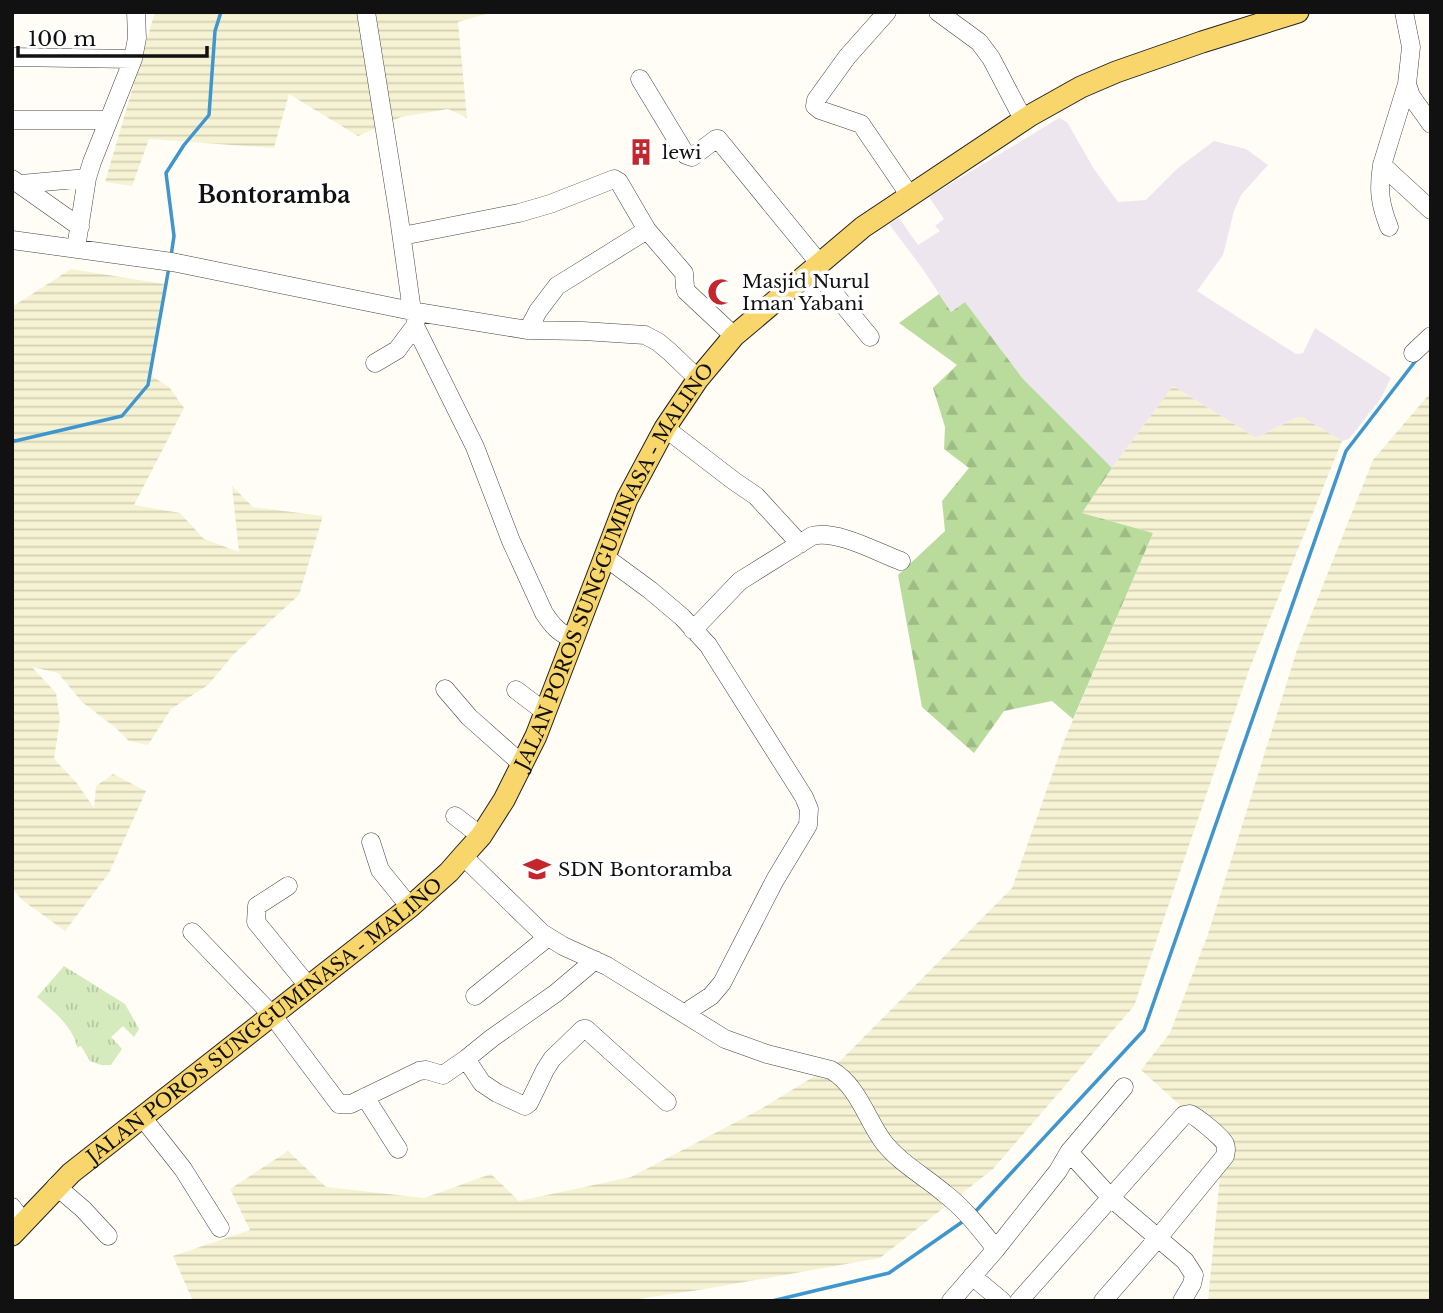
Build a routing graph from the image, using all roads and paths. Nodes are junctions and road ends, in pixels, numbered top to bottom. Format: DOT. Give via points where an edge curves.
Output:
graph roads {
  1 [pos="136,12"];
  2 [pos="366,12"];
  3 [pos="887,12"];
  4 [pos="938,12"];
  5 [pos="1298,12"];
  6 [pos="1404,12"];
  7 [pos="959,18"];
  8 [pos="1258,18"];
  9 [pos="12,57"];
  10 [pos="133,58"];
  11 [pos="640,79"];
  12 [pos="1407,85"];
  13 [pos="12,120"];
  14 [pos="107,120"];
  15 [pos="1024,121"];
  16 [pos="1431,124"];
  17 [pos="1382,166"];
  18 [pos="87,178"];
  19 [pos="16,181"];
  20 [pos="910,196"];
  21 [pos="1431,210"];
  22 [pos="80,227"];
  23 [pos="1389,227"];
  24 [pos="647,230"];
  25 [pos="402,236"];
  26 [pos="12,240"];
  27 [pos="76,248"];
  28 [pos="816,266"];
  29 [pos="415,317"];
  30 [pos="533,321"];
  31 [pos="734,335"];
  32 [pos="1431,336"];
  33 [pos="870,337"];
  34 [pos="1413,353"];
  35 [pos="374,363"];
  36 [pos="698,379"];
  37 [pos="665,428"];
  38 [pos="800,544"];
  39 [pos="605,557"];
  40 [pos="901,562"];
  41 [pos="693,630"];
  42 [pos="573,638"];
  43 [pos="445,689"];
  44 [pos="516,690"];
  45 [pos="545,712"];
  46 [pos="523,765"];
  47 [pos="455,817"];
  48 [pos="481,836"];
  49 [pos="370,842"];
  50 [pos="463,856"];
  51 [pos="288,886"];
  52 [pos="410,907"];
  53 [pos="192,932"];
  54 [pos="548,937"];
  55 [pos="595,960"];
  56 [pos="309,987"];
  57 [pos="475,996"];
  58 [pos="691,1009"];
  59 [pos="273,1016"];
  60 [pos="466,1059"];
  61 [pos="1124,1087"];
  62 [pos="365,1097"];
  63 [pos="667,1102"];
  64 [pos="142,1117"];
  65 [pos="398,1149"];
  66 [pos="1069,1152"];
  67 [pos="56,1186"];
  68 [pos="1111,1198"];
  69 [pos="16,1221"];
  70 [pos="220,1228"];
  71 [pos="108,1236"];
  72 [pos="1158,1238"];
  73 [pos="996,1249"];
  74 [pos="972,1276"];
  75 [pos="951,1301"];
  76 [pos="1002,1301"];
  77 [pos="1019,1301"];
  78 [pos="1103,1301"];
  79 [pos="1182,1301"];
  1 -- 10 [label="street"];
  2 -- 25 [label="street"];
  3 -- 20 [label="street" via="847,57 815,106 861,124"];
  4 -- 7 [label="street"];
  5 -- 8 [label="main road, JALAN POROS SUNGGUMINASA - MALINO"];
  6 -- 12 [label="street" via="1411,47"];
  7 -- 15 [label="street" via="992,58"];
  8 -- 15 [label="main road, JALAN POROS SUNGGUMINASA - MALINO" via="1081,87"];
  9 -- 10 [label="street"];
  10 -- 14 [label="street"];
  11 -- 28 [label="street" via="686,155 692,157 718,139"];
  12 -- 16 [label="street"];
  12 -- 17 [label="street"];
  13 -- 14 [label="street"];
  14 -- 18 [label="street"];
  15 -- 20 [label="main road, JALAN POROS SUNGGUMINASA - MALINO"];
  17 -- 21 [label="street"];
  17 -- 23 [label="street" via="1379,193"];
  18 -- 19 [label="street"];
  18 -- 22 [label="street"];
  19 -- 22 [label="street"];
  20 -- 28 [label="main road, JALAN POROS SUNGGUMINASA - MALINO"];
  22 -- 27 [label="street"];
  24 -- 25 [label="street" via="614,179 519,213"];
  24 -- 30 [label="street" via="557,286"];
  24 -- 31 [label="street" via="684,273 686,291"];
  25 -- 29 [label="street"];
  26 -- 27 [label="street"];
  27 -- 29 [label="street" via="172,262"];
  28 -- 31 [label="main road, JALAN POROS SUNGGUMINASA - MALINO"];
  28 -- 33 [label="street"];
  29 -- 30 [label="street"];
  29 -- 35 [label="street" via="397,350"];
  29 -- 42 [label="street" via="544,613 559,632"];
  30 -- 36 [label="street" via="583,331 645,335"];
  31 -- 36 [label="main road, JALAN POROS SUNGGUMINASA - MALINO"];
  32 -- 34 [label="street"];
  36 -- 37 [label="main road, JALAN POROS SUNGGUMINASA - MALINO"];
  37 -- 38 [label="street" via="756,496"];
  37 -- 39 [label="main road, JALAN POROS SUNGGUMINASA - MALINO" via="627,499"];
  38 -- 40 [label="street" via="825,534"];
  38 -- 41 [label="street" via="740,581"];
  39 -- 41 [label="street"];
  39 -- 42 [label="main road, JALAN POROS SUNGGUMINASA - MALINO"];
  41 -- 58 [label="street" via="708,645 809,809 808,825 722,983"];
  42 -- 45 [label="main road, JALAN POROS SUNGGUMINASA - MALINO"];
  43 -- 46 [label="street"];
  44 -- 45 [label="street"];
  45 -- 46 [label="main road, JALAN POROS SUNGGUMINASA - MALINO"];
  46 -- 48 [label="main road, JALAN POROS SUNGGUMINASA - MALINO"];
  47 -- 48 [label="street"];
  48 -- 50 [label="main road, JALAN POROS SUNGGUMINASA - MALINO"];
  49 -- 52 [label="street" via="380,870"];
  50 -- 52 [label="main road, JALAN POROS SUNGGUMINASA - MALINO"];
  50 -- 54 [label="street"];
  51 -- 56 [label="street" via="257,906 256,922"];
  52 -- 56 [label="main road, JALAN POROS SUNGGUMINASA - MALINO"];
  53 -- 59 [label="street"];
  54 -- 55 [label="street"];
  54 -- 57 [label="street"];
  55 -- 60 [label="street"];
  55 -- 73 [label="street" via="725,1039 838,1074 893,1154 946,1194"];
  56 -- 59 [label="main road, JALAN POROS SUNGGUMINASA - MALINO"];
  59 -- 62 [label="street" via="339,1104"];
  59 -- 64 [label="main road, JALAN POROS SUNGGUMINASA - MALINO"];
  60 -- 62 [label="street" via="443,1075 419,1071"];
  60 -- 63 [label="street" via="482,1083 525,1106 552,1059 586,1029"];
  61 -- 66 [label="street"];
  62 -- 65 [label="street"];
  64 -- 67 [label="main road, JALAN POROS SUNGGUMINASA - MALINO"];
  64 -- 70 [label="street" via="183,1169"];
  66 -- 68 [label="street"];
  66 -- 73 [label="street"];
  67 -- 69 [label="main road, JALAN POROS SUNGGUMINASA - MALINO"];
  67 -- 71 [label="street"];
  68 -- 72 [label="street"];
  68 -- 72 [label="street" via="1184,1115 1192,1115 1222,1139 1225,1156"];
  68 -- 77 [label="street"];
  72 -- 78 [label="street"];
  72 -- 79 [label="street" via="1194,1275"];
  73 -- 74 [label="street"];
  74 -- 75 [label="street"];
  74 -- 76 [label="street"];
}
